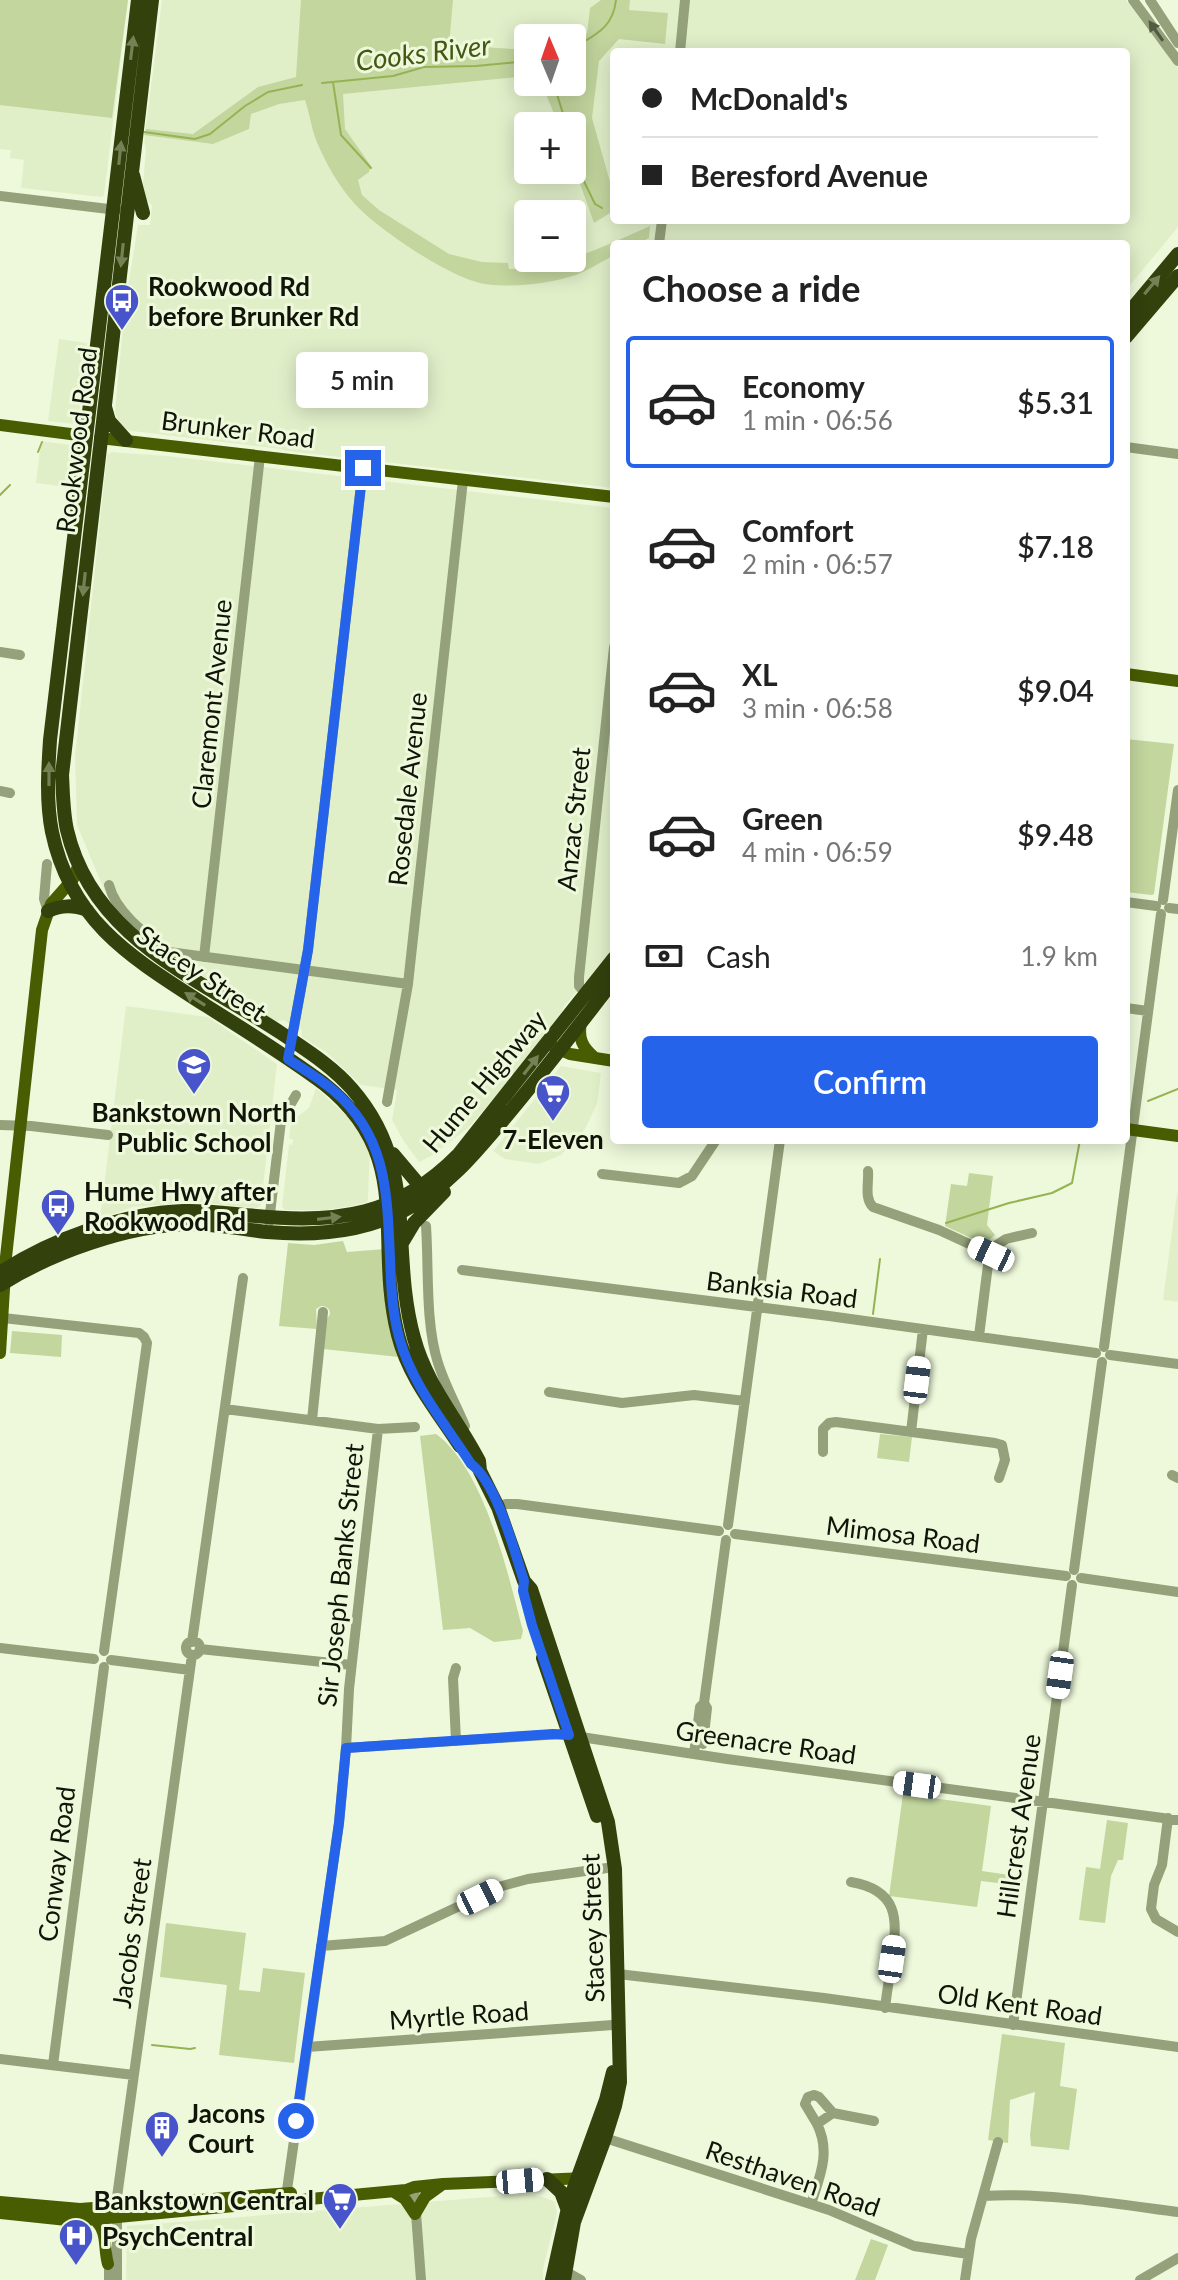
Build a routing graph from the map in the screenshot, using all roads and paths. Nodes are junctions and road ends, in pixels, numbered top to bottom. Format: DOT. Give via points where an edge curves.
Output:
graph roads {
  1 [pos="138,0"];
  2 [pos="152,0"];
  3 [pos="685,0"];
  4 [pos="1133,0"];
  5 [pos="1150,0"];
  6 [pos="1178,43"];
  7 [pos="680,48"];
  8 [pos="1178,61"];
  9 [pos="131,171"];
  10 [pos="0,196"];
  11 [pos="120,210"];
  12 [pos="143,213"];
  13 [pos="1178,254"];
  14 [pos="1178,276"];
  15 [pos="1130,311"];
  16 [pos="1130,332"];
  17 [pos="104,403"];
  18 [pos="0,425"];
  19 [pos="93,437"];
  20 [pos="126,440"];
  21 [pos="1130,448"];
  22 [pos="1178,454"];
  23 [pos="260,456"];
  24 [pos="363,468"];
  25 [pos="463,480"];
  26 [pos="610,497"];
  27 [pos="0,652"];
  28 [pos="20,655"];
  29 [pos="1130,675"];
  30 [pos="1178,681"];
  31 [pos="610,685"];
  32 [pos="1178,790"];
  33 [pos="47,864"];
  34 [pos="79,864"];
  35 [pos="70,883"];
  36 [pos="109,885"];
  37 [pos="1130,902"];
  38 [pos="1166,907"];
  39 [pos="87,910"];
  40 [pos="48,911"];
  41 [pos="204,957"];
  42 [pos="610,963"];
  43 [pos="304,970"];
  44 [pos="408,984"];
  45 [pos="610,985"];
  46 [pos="586,994"];
  47 [pos="1130,1009"];
  48 [pos="1148,1011"];
  49 [pos="581,1022"];
  50 [pos="290,1040"];
  51 [pos="554,1047"];
  52 [pos="594,1057"];
  53 [pos="288,1059"];
  54 [pos="610,1060"];
  55 [pos="296,1095"];
  56 [pos="387,1102"];
  57 [pos="1130,1124"];
  58 [pos="0,1125"];
  59 [pos="19,1126"];
  60 [pos="1130,1130"];
  61 [pos="108,1135"];
  62 [pos="1178,1136"];
  63 [pos="713,1144"];
  64 [pos="779,1144"];
  65 [pos="1127,1144"];
  66 [pos="482,1145"];
  67 [pos="388,1147"];
  68 [pos="868,1171"];
  69 [pos="602,1174"];
  70 [pos="420,1186"];
  71 [pos="394,1208"];
  72 [pos="5,1224"];
  73 [pos="269,1225"];
  74 [pos="426,1226"];
  75 [pos="1032,1233"];
  76 [pos="402,1243"];
  77 [pos="991,1254"];
  78 [pos="462,1270"];
  79 [pos="3,1277"];
  80 [pos="243,1278"];
  81 [pos="757,1308"];
  82 [pos="323,1312"];
  83 [pos="3,1318"];
  84 [pos="923,1329"];
  85 [pos="979,1336"];
  86 [pos="0,1353"];
  87 [pos="1103,1354"];
  88 [pos="1178,1364"];
  89 [pos="549,1392"];
  90 [pos="745,1401"];
  91 [pos="225,1409"];
  92 [pos="312,1420"];
  93 [pos="415,1427"];
  94 [pos="378,1429"];
  95 [pos="911,1432"];
  96 [pos="823,1452"];
  97 [pos="476,1455"];
  98 [pos="480,1471"];
  99 [pos="999,1478"];
  100 [pos="498,1507"];
  101 [pos="727,1532"];
  102 [pos="1073,1578"];
  103 [pos="1178,1592"];
  104 [pos="0,1648"];
  105 [pos="195,1648"];
  106 [pos="104,1651"];
  107 [pos="94,1659"];
  108 [pos="107,1664"];
  109 [pos="351,1665"];
  110 [pos="456,1668"];
  111 [pos="190,1670"];
  112 [pos="574,1736"];
  113 [pos="456,1741"];
  114 [pos="346,1748"];
  115 [pos="698,1755"];
  116 [pos="1043,1802"];
  117 [pos="1173,1819"];
  118 [pos="607,1868"];
  119 [pos="851,1882"];
  120 [pos="1178,1932"];
  121 [pos="321,1946"];
  122 [pos="618,1974"];
  123 [pos="885,2008"];
  124 [pos="613,2025"];
  125 [pos="1013,2025"];
  126 [pos="307,2047"];
  127 [pos="1178,2047"];
  128 [pos="0,2059"];
  129 [pos="53,2065"];
  130 [pos="134,2075"];
  131 [pos="833,2113"];
  132 [pos="874,2121"];
  133 [pos="817,2124"];
  134 [pos="605,2138"];
  135 [pos="998,2142"];
  136 [pos="583,2178"];
  137 [pos="547,2179"];
  138 [pos="443,2184"];
  139 [pos="414,2187"];
  140 [pos="394,2192"];
  141 [pos="983,2196"];
  142 [pos="286,2197"];
  143 [pos="0,2202"];
  144 [pos="811,2204"];
  145 [pos="567,2209"];
  146 [pos="116,2212"];
  147 [pos="1178,2212"];
  148 [pos="0,2213"];
  149 [pos="415,2214"];
  150 [pos="94,2219"];
  151 [pos="968,2254"];
  152 [pos="1178,2258"];
  153 [pos="108,2264"];
  154 [pos="564,2276"];
  155 [pos="109,2280"];
  156 [pos="117,2280"];
  157 [pos="421,2280"];
  158 [pos="552,2280"];
  159 [pos="581,2280"];
  160 [pos="965,2280"];
  161 [pos="1140,2280"];
  11 -- 1 [label="highway, Rookwood Road, one-way"];
  2 -- 9 [label="highway, Rookwood Road"];
  3 -- 7 [label="street"];
  8 -- 4 [label="street, one-way"];
  5 -- 6 [label="street"];
  9 -- 11 [label="highway, Rookwood Road"];
  9 -- 12 [label="highway"];
  10 -- 11 [label="street"];
  11 -- 17 [label="highway, Rookwood Road, one-way"];
  11 -- 19 [label="highway, Rookwood Road"];
  15 -- 13 [label="highway, one-way"];
  14 -- 16 [label="highway"];
  17 -- 19 [label="highway, Rookwood Road"];
  17 -- 20 [label="highway" via="109,421"];
  18 -- 19 [label="main road, Brunker Road"];
  19 -- 20 [label="main road, Brunker Road"];
  19 -- 34 [label="highway, Rookwood Road, one-way" via="62,775 67,831"];
  35 -- 19 [label="highway, Rookwood Road, one-way" via="52,832 48,772"];
  20 -- 23 [label="main road, Brunker Road"];
  21 -- 22 [label="street"];
  23 -- 24 [label="main road, Brunker Road"];
  23 -- 41 [label="street, Claremont Avenue"];
  24 -- 25 [label="main road, Brunker Road"];
  24 -- 43 [label="street"];
  25 -- 26 [label="main road, Brunker Road"];
  25 -- 44 [label="street, Rosedale Avenue"];
  27 -- 28 [label="street"];
  29 -- 30 [label="main road"];
  31 -- 46 [label="street, Anzac Street" via="579,977"];
  32 -- 38 [label="street, Hillcrest Avenue"];
  33 -- 40 [label="street"];
  34 -- 35 [label="main road"];
  34 -- 50 [label="highway, Stacey Street" via="107,908 148,950"];
  35 -- 39 [label="highway, Stacey Street"];
  35 -- 40 [label="main road"];
  36 -- 41 [label="street" via="132,920 169,952"];
  37 -- 38 [label="street"];
  38 -- 48 [label="street, Hillcrest Avenue"];
  39 -- 40 [label="highway" via="62,906"];
  53 -- 39 [label="highway, Stacey Street, one-way" via="133,958"];
  40 -- 59 [label="main road"];
  41 -- 43 [label="street"];
  42 -- 46 [label="highway, Hume Highway"];
  43 -- 44 [label="street"];
  43 -- 50 [label="street"];
  44 -- 56 [label="street, Rosedale Avenue"];
  45 -- 49 [label="highway, Hume Highway"];
  46 -- 51 [label="highway, Hume Highway"];
  47 -- 48 [label="street"];
  48 -- 57 [label="street, Hillcrest Avenue"];
  49 -- 51 [label="highway, Hume Highway"];
  49 -- 52 [label="main road" via="581,1041"];
  50 -- 53 [label="street"];
  50 -- 67 [label="highway, Stacey Street" via="350,1087"];
  51 -- 52 [label="main road"];
  51 -- 66 [label="highway, Hume Highway"];
  70 -- 51 [label="highway, Hume Highway, one-way" via="466,1147"];
  52 -- 54 [label="main road"];
  53 -- 71 [label="highway, Stacey Street" via="334,1091 368,1131"];
  55 -- 73 [label="street" via="281,1121"];
  58 -- 59 [label="street"];
  59 -- 61 [label="street"];
  59 -- 72 [label="main road"];
  60 -- 62 [label="main road"];
  63 -- 69 [label="street" via="692,1176 679,1183"];
  64 -- 81 [label="street"];
  65 -- 87 [label="street, Hillcrest Avenue"];
  66 -- 71 [label="highway, Hume Highway" via="441,1185"];
  66 -- 76 [label="highway"];
  67 -- 70 [label="highway"];
  67 -- 71 [label="highway, Stacey Street"];
  68 -- 77 [label="street" via="866,1208 939,1230"];
  70 -- 71 [label="highway, Hume Highway"];
  71 -- 73 [label="highway, Hume Highway"];
  71 -- 76 [label="highway, Stacey Street"];
  71 -- 98 [label="highway, Stacey Street" via="393,1308 405,1359 430,1405"];
  72 -- 79 [label="main road"];
  73 -- 79 [label="highway, Hume Highway" via="190,1224 142,1230"];
  74 -- 97 [label="street, Stacey Street" via="435,1346"];
  75 -- 77 [label="street" via="999,1242"];
  76 -- 97 [label="highway, Stacey Street" via="408,1315 418,1351"];
  77 -- 85 [label="street"];
  78 -- 81 [label="street, Banksia Road"];
  79 -- 83 [label="main road"];
  80 -- 91 [label="street, Jacobs Street"];
  81 -- 84 [label="street, Banksia Road"];
  81 -- 90 [label="street"];
  82 -- 92 [label="street"];
  83 -- 86 [label="main road"];
  83 -- 106 [label="street" via="139,1333 147,1343"];
  84 -- 85 [label="street, Banksia Road"];
  84 -- 95 [label="street"];
  85 -- 87 [label="street, Banksia Road"];
  87 -- 88 [label="street, Banksia Road"];
  87 -- 102 [label="street, Hillcrest Avenue"];
  89 -- 90 [label="street" via="622,1403 694,1395"];
  90 -- 101 [label="street"];
  91 -- 92 [label="street"];
  91 -- 105 [label="street, Jacobs Street"];
  92 -- 94 [label="street"];
  93 -- 94 [label="street"];
  94 -- 109 [label="street, Sir Joseph Banks Street"];
  95 -- 96 [label="street" via="827,1421"];
  95 -- 99 [label="street" via="1004,1444"];
  97 -- 98 [label="highway, Stacey Street"];
  98 -- 100 [label="highway, Stacey Street"];
  100 -- 101 [label="street, Mimosa Road" via="517,1504"];
  100 -- 112 [label="highway, Stacey Street" via="524,1581 532,1625"];
  101 -- 102 [label="street, Mimosa Road"];
  101 -- 115 [label="street"];
  102 -- 103 [label="street, Mimosa Road"];
  102 -- 116 [label="street, Hillcrest Avenue"];
  104 -- 107 [label="street"];
  105 -- 109 [label="street"];
  105 -- 111 [label="street, Jacobs Street"];
  106 -- 107 [label="street"];
  106 -- 108 [label="street" via="109,1653"];
  107 -- 108 [label="street" via="98,1666"];
  108 -- 111 [label="street"];
  108 -- 129 [label="street, Conway Road"];
  109 -- 114 [label="street, Sir Joseph Banks Street"];
  110 -- 113 [label="street"];
  111 -- 130 [label="street, Jacobs Street"];
  112 -- 113 [label="street, Greenacre Road"];
  112 -- 115 [label="street, Greenacre Road"];
  112 -- 118 [label="highway, Stacey Street"];
  112 -- 122 [label="highway, Stacey Street" via="612,1840"];
  113 -- 114 [label="street, Greenacre Road"];
  114 -- 121 [label="street, Sir Joseph Banks Street"];
  115 -- 116 [label="street, Greenacre Road"];
  116 -- 117 [label="street, Greenacre Road"];
  116 -- 125 [label="street, Hillcrest Avenue"];
  117 -- 120 [label="street" via="1151,1909 1156,1919"];
  118 -- 121 [label="street" via="502,1886 385,1941"];
  118 -- 124 [label="highway, Stacey Street"];
  119 -- 123 [label="street" via="879,1891 895,1917"];
  121 -- 126 [label="street, Sir Joseph Banks Street"];
  122 -- 123 [label="street, Old Kent Road"];
  122 -- 134 [label="highway, Stacey Street" via="620,2082"];
  123 -- 125 [label="street, Old Kent Road"];
  124 -- 126 [label="street, Myrtle Road"];
  124 -- 136 [label="highway, Stacey Street" via="610,2084"];
  125 -- 127 [label="street, Old Kent Road"];
  126 -- 142 [label="street, Sir Joseph Banks Street"];
  128 -- 129 [label="street"];
  129 -- 130 [label="street"];
  130 -- 146 [label="street, Jacobs Street"];
  131 -- 132 [label="street"];
  131 -- 133 [label="street"];
  131 -- 133 [label="street" via="817,2095 808,2097 805,2104"];
  133 -- 144 [label="street" via="825,2158"];
  134 -- 136 [label="highway, Stacey Street"];
  134 -- 144 [label="street, Resthaven Road"];
  135 -- 141 [label="street"];
  136 -- 137 [label="main road"];
  136 -- 145 [label="highway, Stacey Street"];
  136 -- 154 [label="highway, Stacey Street"];
  137 -- 138 [label="main road"];
  137 -- 145 [label="highway" via="561,2192"];
  138 -- 139 [label="main road"];
  138 -- 149 [label="main road" via="425,2197"];
  139 -- 140 [label="main road"];
  139 -- 142 [label="main road" via="406,2183"];
  139 -- 149 [label="street"];
  140 -- 142 [label="main road"];
  140 -- 149 [label="main road"];
  141 -- 147 [label="street"];
  141 -- 151 [label="street"];
  142 -- 146 [label="main road"];
  143 -- 146 [label="main road"];
  144 -- 151 [label="street, Resthaven Road" via="914,2246"];
  145 -- 158 [label="highway, Stacey Street"];
  146 -- 150 [label="main road"];
  146 -- 153 [label="street, Jacobs Street"];
  146 -- 156 [label="street, Jacobs Street"];
  148 -- 150 [label="main road"];
  149 -- 157 [label="street"];
  150 -- 153 [label="main road" via="103,2229"];
  151 -- 160 [label="street"];
  152 -- 161 [label="street"];
  153 -- 155 [label="street, Jacobs Street"];
  154 -- 159 [label="street"];
}
